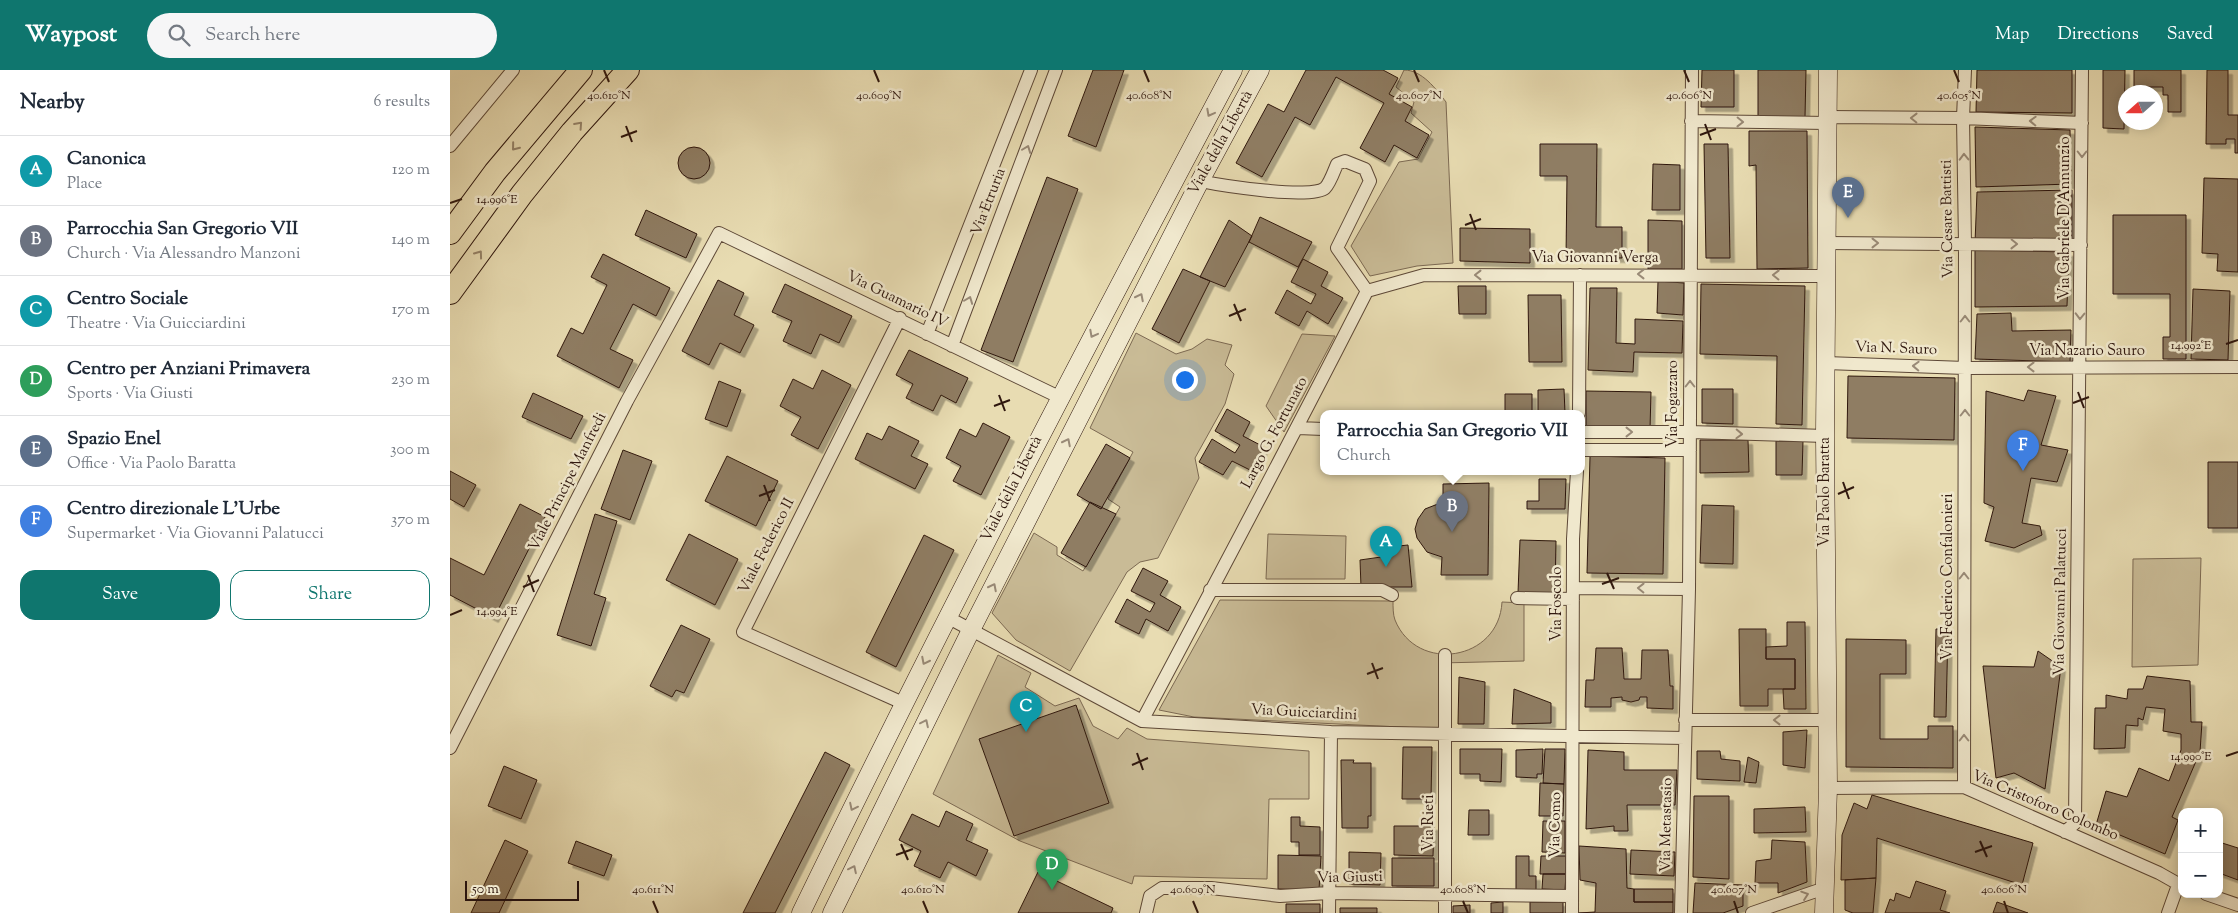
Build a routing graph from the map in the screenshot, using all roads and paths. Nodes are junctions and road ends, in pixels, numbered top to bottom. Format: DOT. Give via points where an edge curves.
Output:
graph roads {
  1 [pos="513,70"];
  2 [pos="581,70"];
  3 [pos="628,70"];
  4 [pos="1031,70"];
  5 [pos="1056,70"];
  6 [pos="1233,70"];
  7 [pos="1260,70"];
  8 [pos="1692,70"];
  9 [pos="1828,70"];
  10 [pos="1965,70"];
  11 [pos="2082,70"];
  12 [pos="1963,118"];
  13 [pos="1827,120"];
  14 [pos="1691,121"];
  15 [pos="2082,123"];
  16 [pos="450,146"];
  17 [pos="1200,181"];
  18 [pos="719,233"];
  19 [pos="450,234"];
  20 [pos="1826,243"];
  21 [pos="1965,244"];
  22 [pos="2081,245"];
  23 [pos="1580,274"];
  24 [pos="1690,274"];
  25 [pos="1825,276"];
  26 [pos="1368,291"];
  27 [pos="450,293"];
  28 [pos="900,318"];
  29 [pos="928,334"];
  30 [pos="952,346"];
  31 [pos="1826,363"];
  32 [pos="2080,367"];
  33 [pos="2238,367"];
  34 [pos="1965,368"];
  35 [pos="1059,397"];
  36 [pos="1579,410"];
  37 [pos="1298,428"];
  38 [pos="1320,429"];
  39 [pos="1585,432"];
  40 [pos="1690,432"];
  41 [pos="1825,436"];
  42 [pos="1585,450"];
  43 [pos="1690,450"];
  44 [pos="1577,475"];
  45 [pos="1690,589"];
  46 [pos="1210,590"];
  47 [pos="1573,593"];
  48 [pos="1392,595"];
  49 [pos="1517,598"];
  50 [pos="947,618"];
  51 [pos="971,630"];
  52 [pos="1445,655"];
  53 [pos="903,703"];
  54 [pos="1690,720"];
  55 [pos="1826,720"];
  56 [pos="1142,721"];
  57 [pos="1331,732"];
  58 [pos="1446,734"];
  59 [pos="1573,737"];
  60 [pos="1685,738"];
  61 [pos="450,748"];
  62 [pos="1964,787"];
  63 [pos="1828,788"];
  64 [pos="2065,832"];
  65 [pos="2178,885"];
  66 [pos="1825,888"];
  67 [pos="2178,890"];
  68 [pos="1329,893"];
  69 [pos="1445,893"];
  70 [pos="1571,896"];
  71 [pos="2218,898"];
  72 [pos="2238,905"];
  73 [pos="802,913"];
  74 [pos="832,913"];
  75 [pos="1146,913"];
  76 [pos="1329,913"];
  77 [pos="1445,913"];
  78 [pos="1572,913"];
  79 [pos="1681,913"];
  80 [pos="1752,913"];
  81 [pos="1824,913"];
  82 [pos="2168,913"];
  1 -- 16 [label="street"];
  2 -- 19 [label="highway, one-way" via="494,172"];
  27 -- 3 [label="highway, one-way" via="522,194"];
  4 -- 29 [label="street, Via Etruria"];
  30 -- 5 [label="street, Via Etruria, one-way"];
  6 -- 35 [label="street, Viale della Libertà, one-way"];
  7 -- 17 [label="street, Viale della Libertà"];
  8 -- 14 [label="street, Via Fogazzaro"];
  9 -- 13 [label="street, Via Paolo Baratta"];
  10 -- 12 [label="street, Via Cesare Battisti"];
  11 -- 15 [label="street, Via Gabriele D'Annunzio"];
  12 -- 13 [label="street, one-way"];
  15 -- 12 [label="street, one-way"];
  21 -- 12 [label="street, Via Cesare Battisti, one-way"];
  14 -- 13 [label="street, one-way"];
  13 -- 20 [label="street, Via Paolo Baratta"];
  14 -- 24 [label="street, Via Fogazzaro"];
  15 -- 22 [label="street, Via Gabriele D'Annunzio, one-way"];
  17 -- 26 [label="street" via="1312,194 1325,188 1337,164 1344,161 1365,169 1370,181 1337,248"];
  51 -- 17 [label="street, Viale della Libertà, one-way"];
  18 -- 28 [label="street, Via Guamario IV"];
  18 -- 61 [label="street, Viale Principe Manfredi" via="627,401"];
  20 -- 21 [label="street, one-way"];
  20 -- 25 [label="street, Via Paolo Baratta"];
  21 -- 22 [label="street, one-way"];
  34 -- 21 [label="street, Via Cesare Battisti, one-way"];
  22 -- 32 [label="street, Via Gabriele D'Annunzio, one-way"];
  24 -- 23 [label="street, Via Giovanni Verga, one-way"];
  23 -- 26 [label="street, Via Giovanni Verga, one-way" via="1424,275"];
  23 -- 36 [label="street"];
  25 -- 24 [label="street, Via Giovanni Verga, one-way"];
  40 -- 24 [label="street, Via Fogazzaro, one-way"];
  25 -- 31 [label="street, Via Paolo Baratta"];
  26 -- 37 [label="street, Largo G. Fortunato"];
  28 -- 29 [label="street, Via Guamario IV"];
  28 -- 53 [label="street, Viale Federico II" via="743,632"];
  29 -- 30 [label="street, Via Guamario IV"];
  30 -- 35 [label="street, Via Guamario IV"];
  34 -- 31 [label="street, Via N. Sauro, one-way"];
  31 -- 41 [label="street, Via Paolo Baratta"];
  32 -- 33 [label="street, Via Nazario Sauro"];
  32 -- 34 [label="street, Via Nazario Sauro, one-way"];
  32 -- 64 [label="street, Via Giovanni Palatucci" via="2075,824"];
  62 -- 34 [label="street, Via Federico Confalonieri, one-way"];
  35 -- 50 [label="street, Viale della Libertà"];
  37 -- 38 [label="street"];
  37 -- 46 [label="street, Largo G. Fortunato"];
  39 -- 40 [label="street, one-way"];
  40 -- 41 [label="street, one-way"];
  40 -- 43 [label="street, Via Fogazzaro"];
  41 -- 55 [label="street, Via Paolo Baratta"];
  42 -- 43 [label="street"];
  43 -- 45 [label="street, Via Fogazzaro"];
  44 -- 47 [label="street, Via Foscolo"];
  45 -- 47 [label="street, one-way"];
  45 -- 54 [label="street, Via Fogazzaro"];
  46 -- 48 [label="street" via="1382,590"];
  46 -- 56 [label="street, Largo G. Fortunato"];
  47 -- 49 [label="street"];
  47 -- 59 [label="street, Via Foscolo"];
  50 -- 51 [label="street, Via Guicciardini"];
  50 -- 53 [label="street, Viale della Libertà, one-way"];
  51 -- 56 [label="street, Via Guicciardini"];
  74 -- 51 [label="street, Viale della Libertà, one-way"];
  52 -- 58 [label="street, Via Rieti"];
  53 -- 73 [label="street, Viale della Libertà, one-way"];
  55 -- 54 [label="street, one-way"];
  54 -- 60 [label="street, Via Fogazzaro"];
  55 -- 63 [label="street, Via Paolo Baratta"];
  56 -- 57 [label="street, Via Guicciardini"];
  57 -- 58 [label="street, Via Guicciardini"];
  57 -- 68 [label="street"];
  58 -- 59 [label="street, Via Guicciardini"];
  58 -- 69 [label="street, Via Rieti"];
  59 -- 60 [label="street, Via Guicciardini"];
  59 -- 70 [label="street, Via Como"];
  60 -- 79 [label="street, Via Metastasio"];
  62 -- 63 [label="street, Via Cristoforo Colombo"];
  62 -- 64 [label="street, Via Cristoforo Colombo"];
  63 -- 66 [label="street, Via Paolo Baratta"];
  64 -- 65 [label="street, Via Cristoforo Colombo" via="2159,873"];
  80 -- 66 [label="street, one-way"];
  66 -- 81 [label="street, Via Paolo Baratta"];
  67 -- 82 [label="street"];
  68 -- 69 [label="street, Via Giusti"];
  68 -- 75 [label="street, Via Giusti" via="1280,896 1211,888 1162,888 1150,896"];
  68 -- 76 [label="street"];
  69 -- 70 [label="street, Via Giusti"];
  69 -- 77 [label="street, Via Rieti"];
  70 -- 78 [label="street, Via Como"];
  71 -- 72 [label="street"];
}
